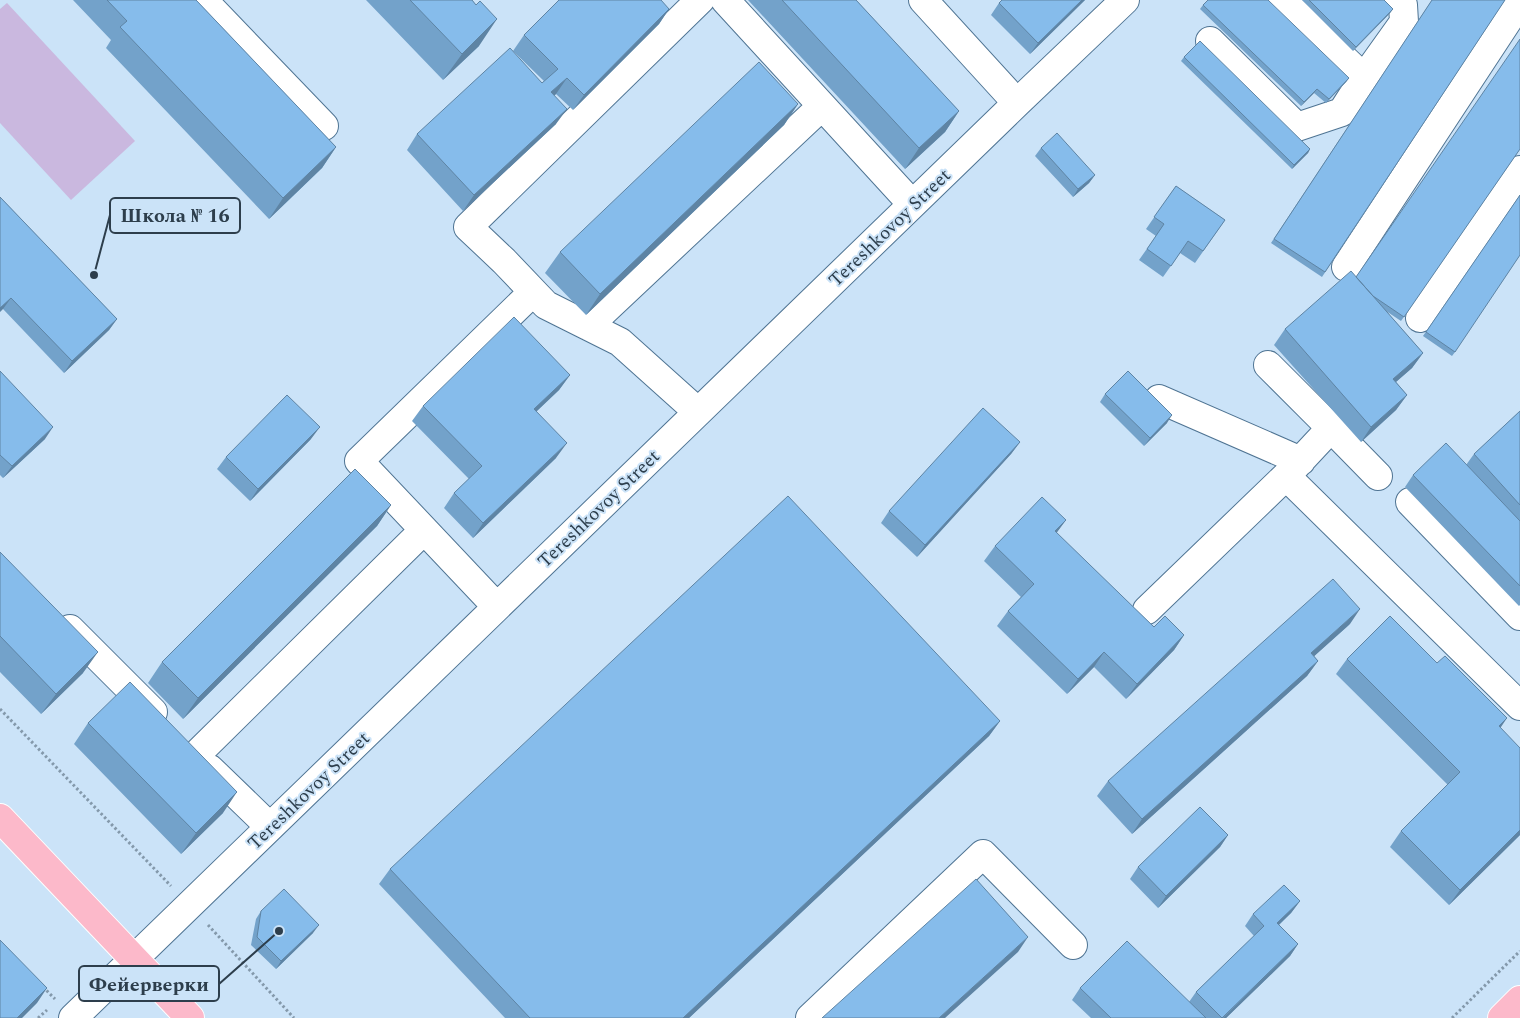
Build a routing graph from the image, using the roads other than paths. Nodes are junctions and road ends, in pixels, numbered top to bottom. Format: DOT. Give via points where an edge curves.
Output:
graph roads {
  1 [pos="203,0"];
  2 [pos="700,0"];
  3 [pos="725,0"];
  4 [pos="923,0"];
  5 [pos="1126,0"];
  6 [pos="1282,0"];
  7 [pos="1397,0"];
  8 [pos="1520,2"];
  9 [pos="1210,41"];
  10 [pos="1364,78"];
  11 [pos="1017,103"];
  12 [pos="822,106"];
  13 [pos="324,126"];
  14 [pos="1520,170"];
  15 [pos="912,204"];
  16 [pos="1346,267"];
  17 [pos="533,292"];
  18 [pos="1420,318"];
  19 [pos="588,326"];
  20 [pos="1268,365"];
  21 [pos="1159,399"];
  22 [pos="698,412"];
  23 [pos="1331,428"];
  24 [pos="1293,468"];
  25 [pos="1378,476"];
  26 [pos="1410,502"];
  27 [pos="424,530"];
  28 [pos="497,607"];
  29 [pos="49,608"];
  30 [pos="1147,610"];
  31 [pos="1520,616"];
  32 [pos="1520,706"];
  33 [pos="182,741"];
  34 [pos="0,818"];
  35 [pos="270,827"];
  36 [pos="1073,945"];
  37 [pos="134,958"];
  38 [pos="1520,1000"];
  39 [pos="73,1017"];
  40 [pos="190,1018"];
  41 [pos="810,1018"];
  42 [pos="1502,1018"];
  1 -- 13 [label="street"];
  2 -- 17 [label="street" via="468,227"];
  3 -- 12 [label="street"];
  4 -- 11 [label="street"];
  5 -- 11 [label="street, Tereshkovoy Street"];
  6 -- 10 [label="street"];
  7 -- 10 [label="street" via="1403,6 1404,22"];
  8 -- 16 [label="street"];
  9 -- 10 [label="street" via="1296,126 1342,112"];
  11 -- 15 [label="street, Tereshkovoy Street"];
  12 -- 15 [label="street"];
  12 -- 19 [label="street"];
  14 -- 18 [label="street"];
  15 -- 22 [label="street, Tereshkovoy Street"];
  17 -- 19 [label="street" via="546,305"];
  17 -- 27 [label="street" via="359,461"];
  19 -- 22 [label="street" via="620,342"];
  20 -- 23 [label="street"];
  21 -- 24 [label="street"];
  22 -- 28 [label="street, Tereshkovoy Street"];
  23 -- 24 [label="street"];
  23 -- 25 [label="street"];
  24 -- 30 [label="street"];
  24 -- 32 [label="street"];
  26 -- 31 [label="street"];
  27 -- 28 [label="street"];
  27 -- 33 [label="street"];
  28 -- 35 [label="street, Tereshkovoy Street"];
  29 -- 33 [label="street"];
  33 -- 35 [label="street"];
  34 -- 37 [label="main road"];
  35 -- 37 [label="street, Tereshkovoy Street"];
  36 -- 41 [label="street" via="983,854"];
  37 -- 39 [label="street, Tereshkovoy Street"];
  37 -- 40 [label="main road"];
  38 -- 42 [label="main road"];
}
